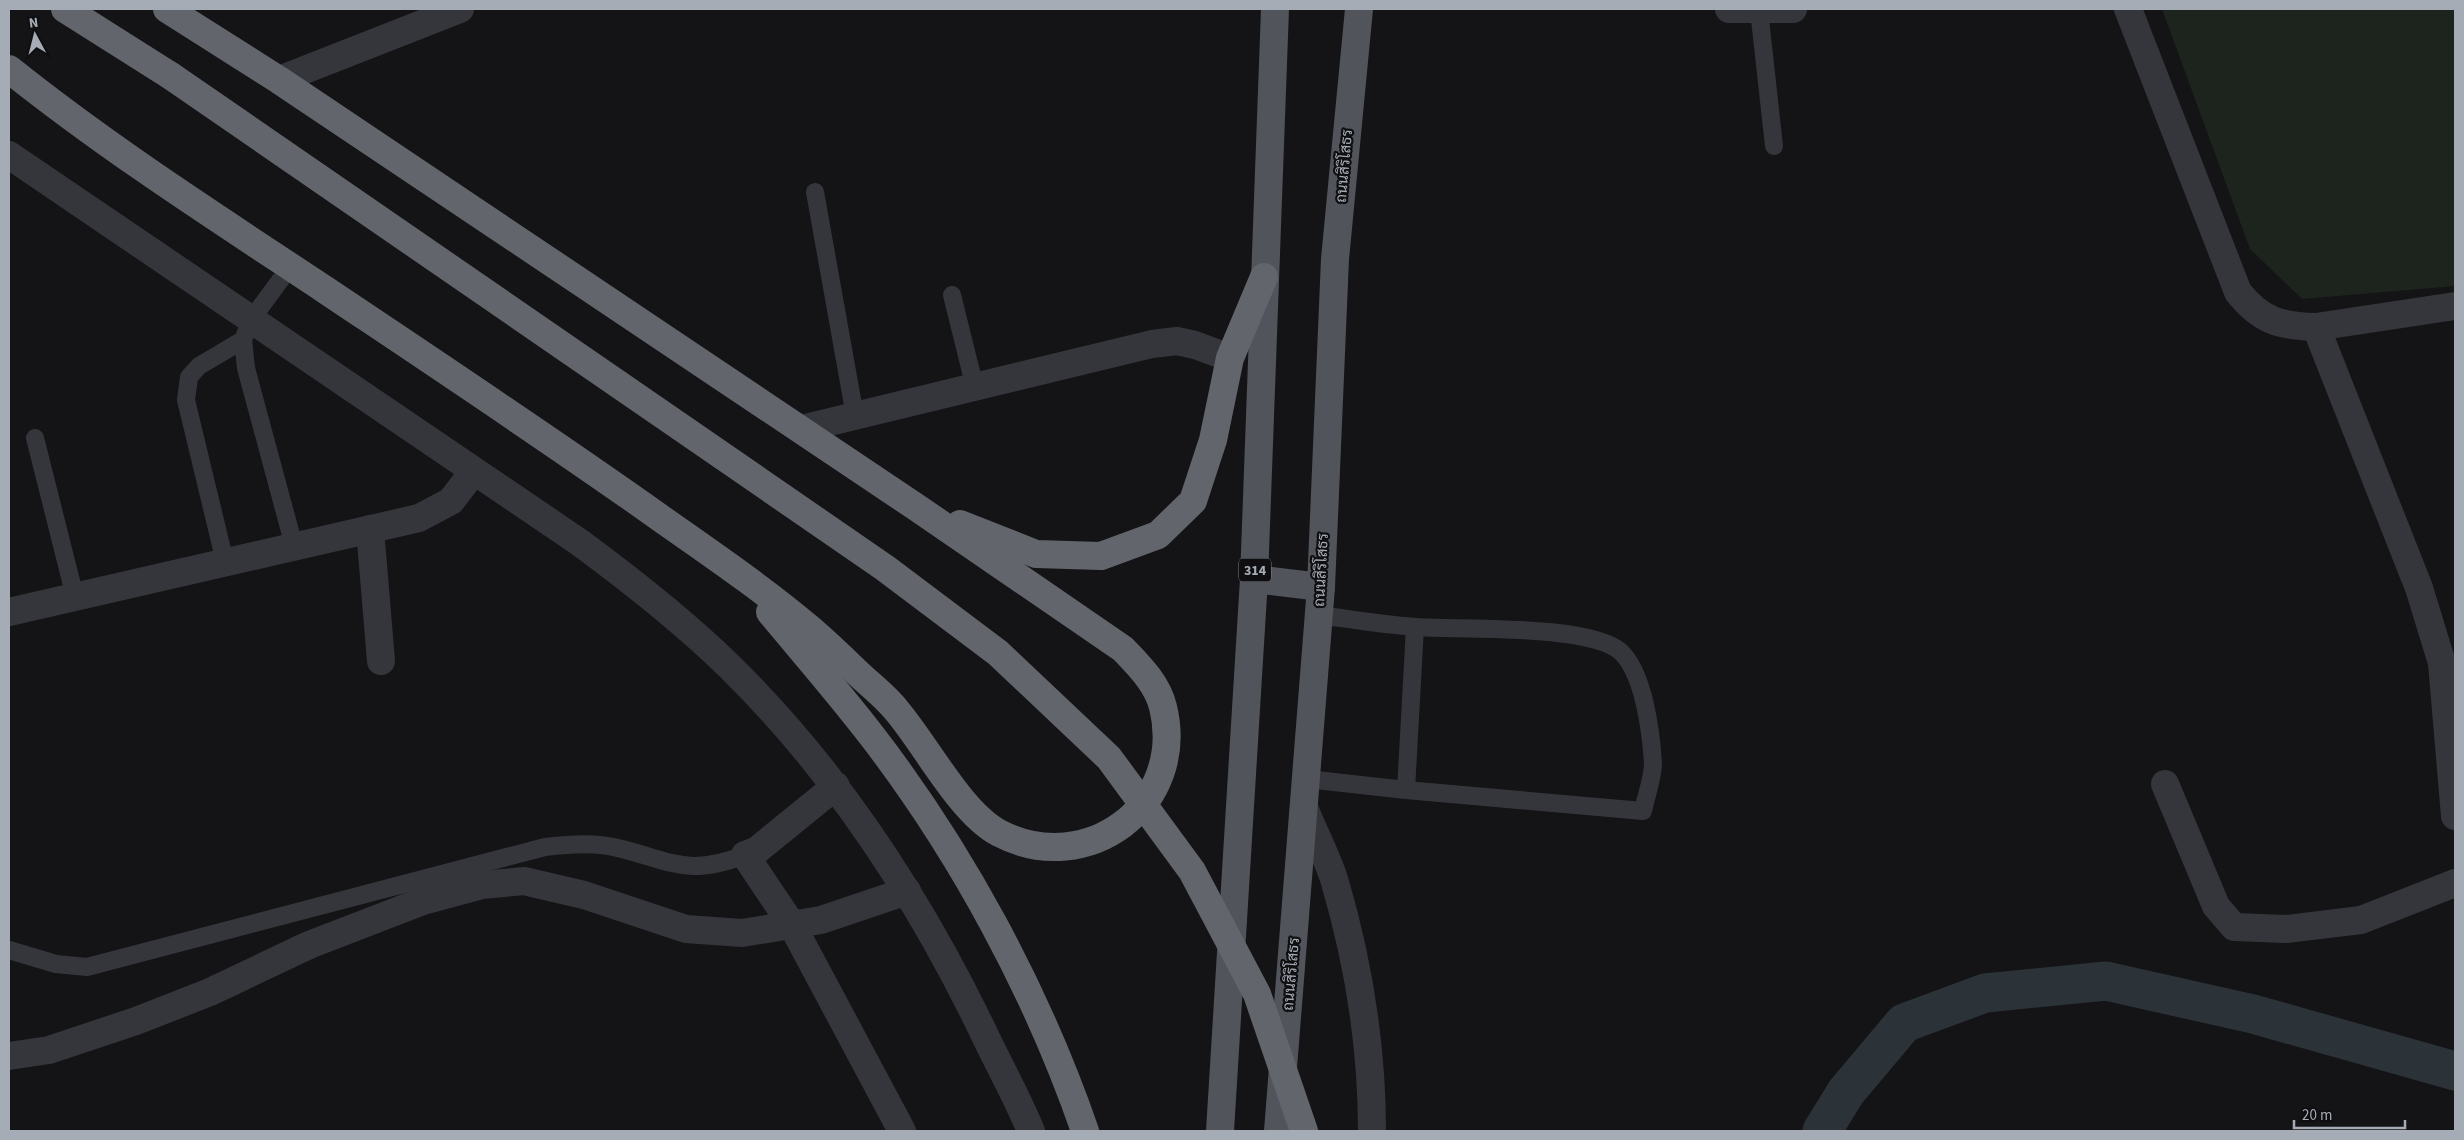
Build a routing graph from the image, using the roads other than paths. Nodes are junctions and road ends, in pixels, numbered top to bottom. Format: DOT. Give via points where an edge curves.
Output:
graph roads {
  1 [pos="65,9"];
  2 [pos="167,9"];
  3 [pos="460,9"];
  4 [pos="1275,9"];
  5 [pos="1359,9"];
  6 [pos="1729,9"];
  7 [pos="1793,9"];
  8 [pos="2128,9"];
  9 [pos="1759,10"];
  10 [pos="9,69"];
  11 [pos="279,80"];
  12 [pos="1774,146"];
  13 [pos="9,155"];
  14 [pos="816,192"];
  15 [pos="290,267"];
  16 [pos="1264,277"];
  17 [pos="952,295"];
  18 [pos="2455,306"];
  19 [pos="2316,327"];
  20 [pos="247,330"];
  21 [pos="1230,358"];
  22 [pos="975,388"];
  23 [pos="855,416"];
  24 [pos="801,429"];
  25 [pos="35,438"];
  26 [pos="474,471"];
  27 [pos="916,507"];
  28 [pos="370,529"];
  29 [pos="294,546"];
  30 [pos="224,562"];
  31 [pos="738,573"];
  32 [pos="1254,579"];
  33 [pos="1321,587"];
  34 [pos="75,598"];
  35 [pos="9,612"];
  36 [pos="1318,615"];
  37 [pos="1415,627"];
  38 [pos="381,661"];
  39 [pos="1307,778"];
  40 [pos="2165,784"];
  41 [pos="836,786"];
  42 [pos="1406,790"];
  43 [pos="1304,808"];
  44 [pos="2455,816"];
  45 [pos="745,855"];
  46 [pos="2455,883"];
  47 [pos="907,891"];
  48 [pos="792,924"];
  49 [pos="9,950"];
  50 [pos="9,1056"];
  51 [pos="902,1131"];
  52 [pos="1031,1131"];
  53 [pos="1085,1131"];
  54 [pos="1220,1131"];
  55 [pos="1278,1131"];
  56 [pos="1304,1131"];
  57 [pos="1372,1131"];
  1 -- 56 [label="highway, bridge" via="171,76 885,568 998,653 1108,758 1192,871 1257,994"];
  2 -- 11 [label="highway"];
  3 -- 11 [label="street"];
  4 -- 16 [label="main road, 314"];
  5 -- 33 [label="main road, ถนนสิริโสธร" via="1335,259"];
  6 -- 9 [label="street"];
  7 -- 9 [label="street"];
  8 -- 19 [label="street" via="2238,292 2262,317 2295,327"];
  9 -- 12 [label="lane"];
  10 -- 15 [label="highway" via="126,158"];
  11 -- 24 [label="highway"];
  13 -- 20 [label="street"];
  14 -- 23 [label="lane"];
  15 -- 20 [label="lane"];
  15 -- 31 [label="highway" via="521,420"];
  16 -- 21 [label="highway"];
  16 -- 32 [label="main road, 314"];
  17 -- 22 [label="lane"];
  18 -- 19 [label="street"];
  19 -- 44 [label="street" via="2419,588 2442,663"];
  20 -- 26 [label="street"];
  20 -- 29 [label="lane" via="246,368"];
  20 -- 30 [label="lane" via="189,377 186,400"];
  21 -- 22 [label="street" via="1195,344 1177,341 1152,344"];
  21 -- 27 [label="highway" via="1213,440 1194,501 1158,535 1100,556 1036,554"];
  22 -- 23 [label="street"];
  23 -- 24 [label="street"];
  24 -- 27 [label="highway"];
  25 -- 34 [label="lane"];
  26 -- 28 [label="street" via="451,501 420,518"];
  26 -- 41 [label="street" via="653,597 731,668"];
  27 -- 31 [label="highway" via="1123,649 1148,674 1163,704 1167,736 1163,770 1148,799 1126,824 1096,841 1062,848 1027,845 995,831 970,808 895,708 809,628"];
  28 -- 29 [label="street"];
  28 -- 38 [label="street"];
  29 -- 30 [label="street"];
  30 -- 34 [label="street"];
  31 -- 53 [label="highway" via="872,736 957,860 1012,959 1067,1078"];
  32 -- 33 [label="main road"];
  32 -- 54 [label="main road, 314"];
  33 -- 36 [label="main road, ถนนสิริโสธร"];
  34 -- 35 [label="street"];
  36 -- 37 [label="lane"];
  36 -- 39 [label="main road, ถนนสิริโสธร"];
  37 -- 42 [label="lane"];
  37 -- 42 [label="lane" via="1489,628 1589,636 1620,651 1636,671 1645,704 1653,764 1643,811"];
  39 -- 42 [label="lane"];
  39 -- 43 [label="main road, ถนนสิริโสธร"];
  40 -- 46 [label="street" via="2216,906 2234,927 2286,929 2361,920"];
  41 -- 45 [label="street" via="756,851"];
  41 -- 47 [label="street"];
  43 -- 55 [label="main road, ถนนสิริโสธร"];
  43 -- 57 [label="street" via="1333,877 1354,954 1372,1089"];
  45 -- 48 [label="street"];
  45 -- 49 [label="lane" via="720,864 697,867 667,863 604,846 579,843 545,847 87,967 56,964"];
  47 -- 48 [label="street" via="821,920"];
  47 -- 52 [label="street" via="973,1010"];
  48 -- 50 [label="street" via="742,933 686,929 584,895 524,881 482,885 423,901 309,945 210,992 136,1020 49,1050"];
  48 -- 51 [label="street"];
}
